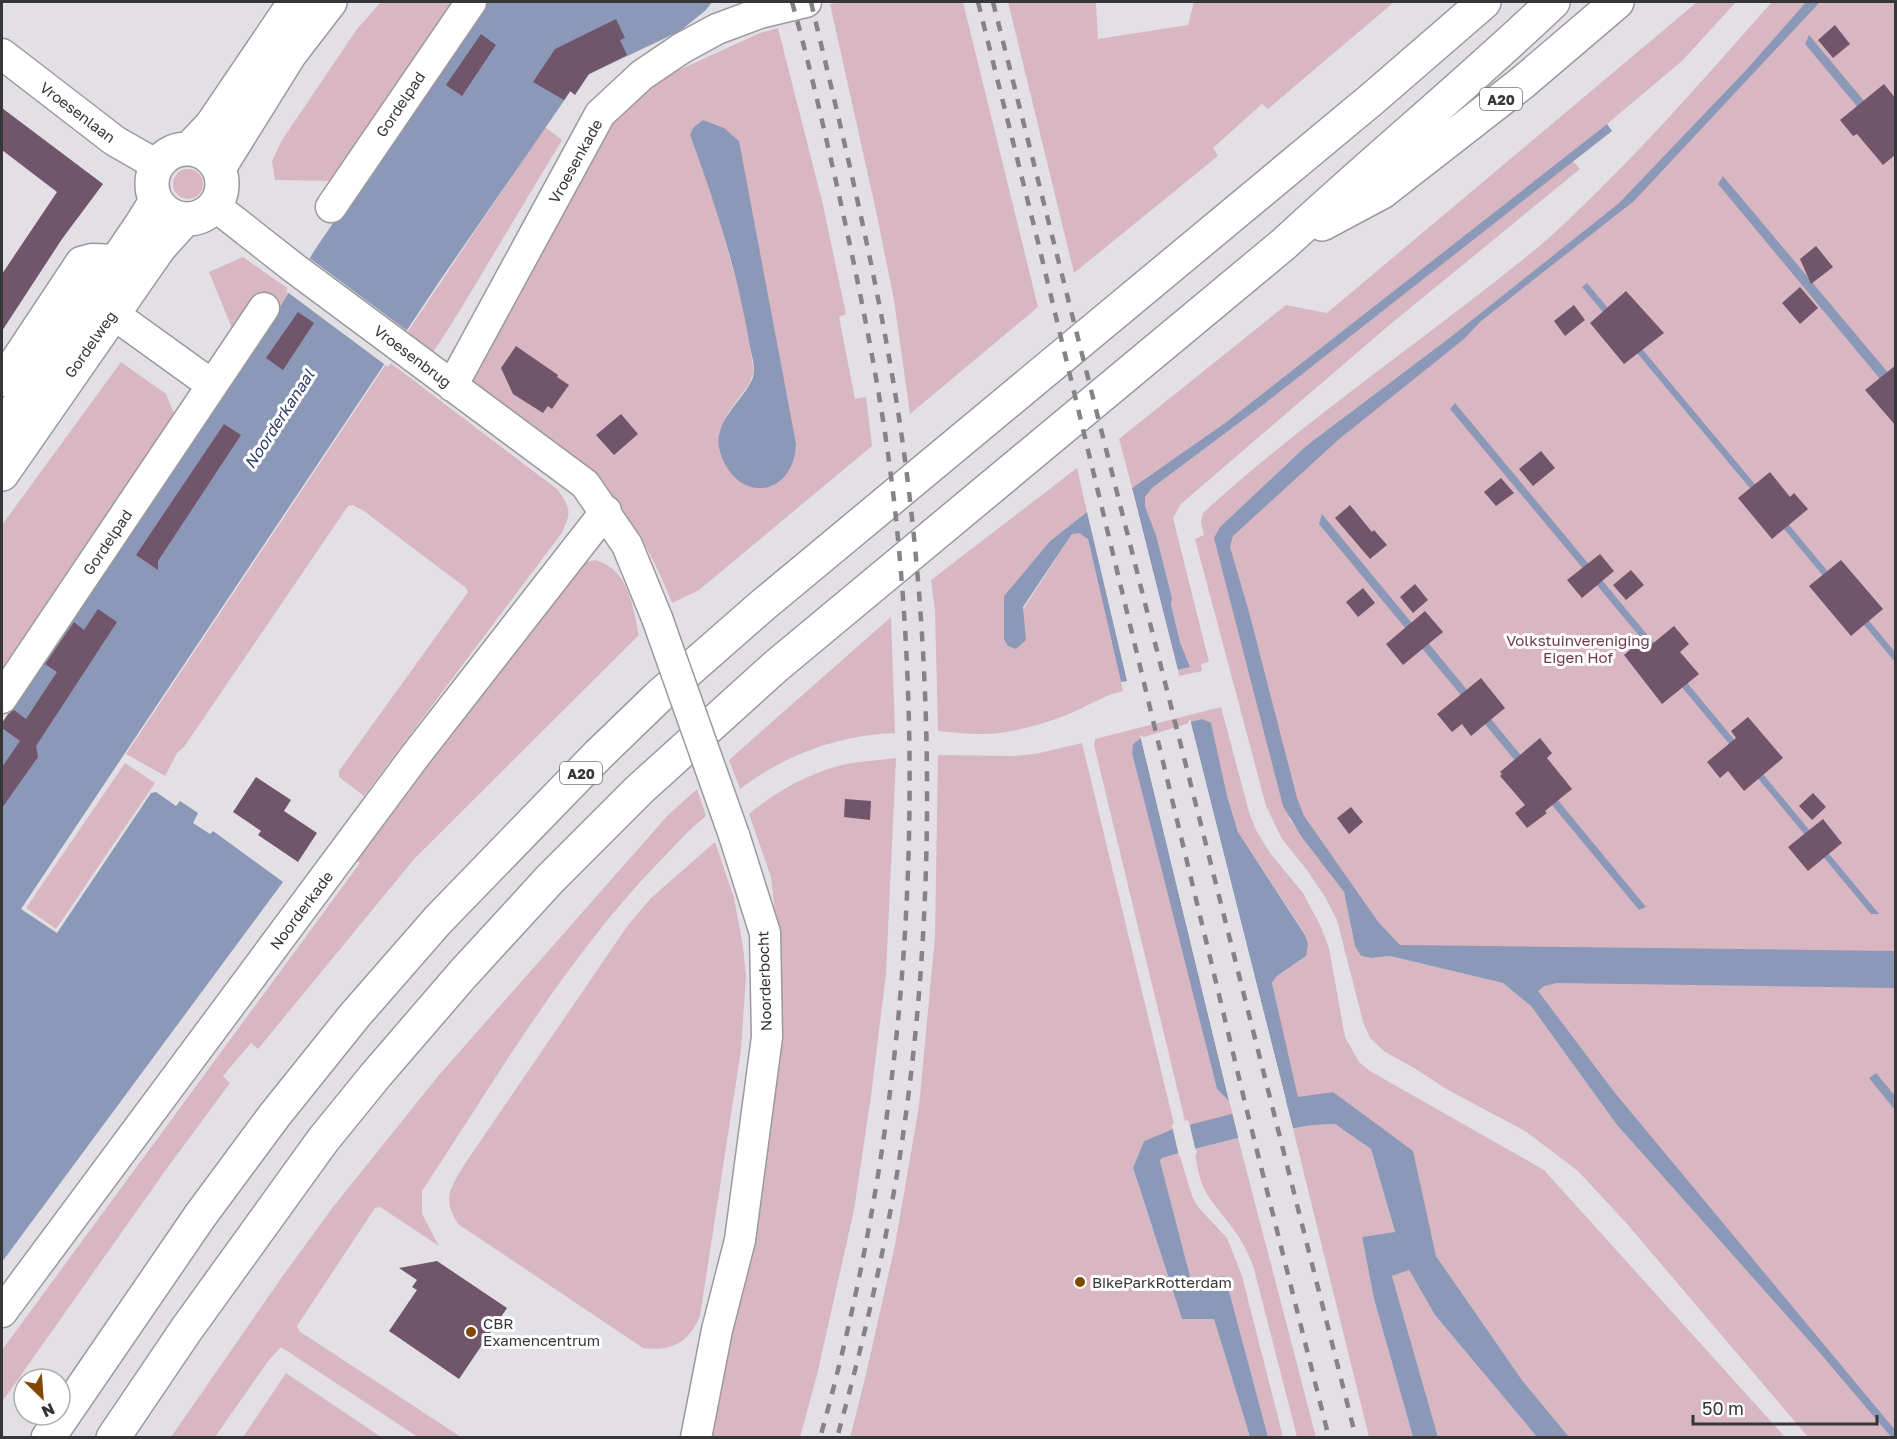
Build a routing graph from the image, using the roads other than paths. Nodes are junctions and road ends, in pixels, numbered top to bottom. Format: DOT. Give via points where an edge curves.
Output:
graph roads {
  1 [pos="295,2"];
  2 [pos="330,2"];
  3 [pos="471,2"];
  4 [pos="807,2"];
  5 [pos="1484,2"];
  6 [pos="1553,2"];
  7 [pos="1617,2"];
  8 [pos="2,54"];
  9 [pos="189,149"];
  10 [pos="157,165"];
  11 [pos="219,168"];
  12 [pos="156,201"];
  13 [pos="214,206"];
  14 [pos="331,207"];
  15 [pos="185,219"];
  16 [pos="1285,243"];
  17 [pos="117,260"];
  18 [pos="264,309"];
  19 [pos="112,313"];
  20 [pos="2,381"];
  21 [pos="212,385"];
  22 [pos="452,386"];
  23 [pos="2,429"];
  24 [pos="2,474"];
  25 [pos="606,511"];
  26 [pos="2,698"];
  27 [pos="2,1312"];
  28 [pos="48,1437"];
  29 [pos="113,1437"];
  30 [pos="696,1437"];
  1 -- 9 [label="main road" via="211,126"];
  2 -- 11 [label="main road" via="290,54"];
  3 -- 14 [label="street, Gordelpad"];
  4 -- 22 [label="street, Vroesenkade" via="760,13 682,48 642,75 600,114"];
  5 -- 28 [label="main road, A20" via="763,605 598,755 438,920 355,1015 200,1216"];
  6 -- 16 [label="main road, A20"];
  7 -- 16 [label="main road, A20" via="1522,83 1382,192"];
  8 -- 10 [label="street, Vroesenlaan" via="115,141"];
  9 -- 10 [label="main road" via="171,153"];
  9 -- 11 [label="main road" via="206,154"];
  10 -- 12 [label="main road" via="152,183"];
  11 -- 13 [label="main road" via="222,188"];
  12 -- 15 [label="main road" via="168,214"];
  12 -- 17 [label="main road, Gordelweg"];
  13 -- 15 [label="main road" via="204,215"];
  13 -- 22 [label="street, Vroesenbrug"];
  15 -- 19 [label="main road, Gordelweg"];
  16 -- 29 [label="main road, A20" via="775,667 639,790 550,879 462,975 323,1140"];
  17 -- 20 [label="street" via="81,262"];
  17 -- 23 [label="main road, Gordelweg"];
  18 -- 21 [label="street, Gordelpad"];
  19 -- 21 [label="street"];
  19 -- 24 [label="main road, Gordelweg"];
  21 -- 26 [label="street, Gordelpad"];
  22 -- 25 [label="street, Vroesenbrug" via="585,484"];
  25 -- 27 [label="street, Noorderkade" via="415,756"];
  25 -- 30 [label="street, Noorderbocht, bridge" via="627,545 657,618 735,835 765,933 767,1037 740,1240"];
}
